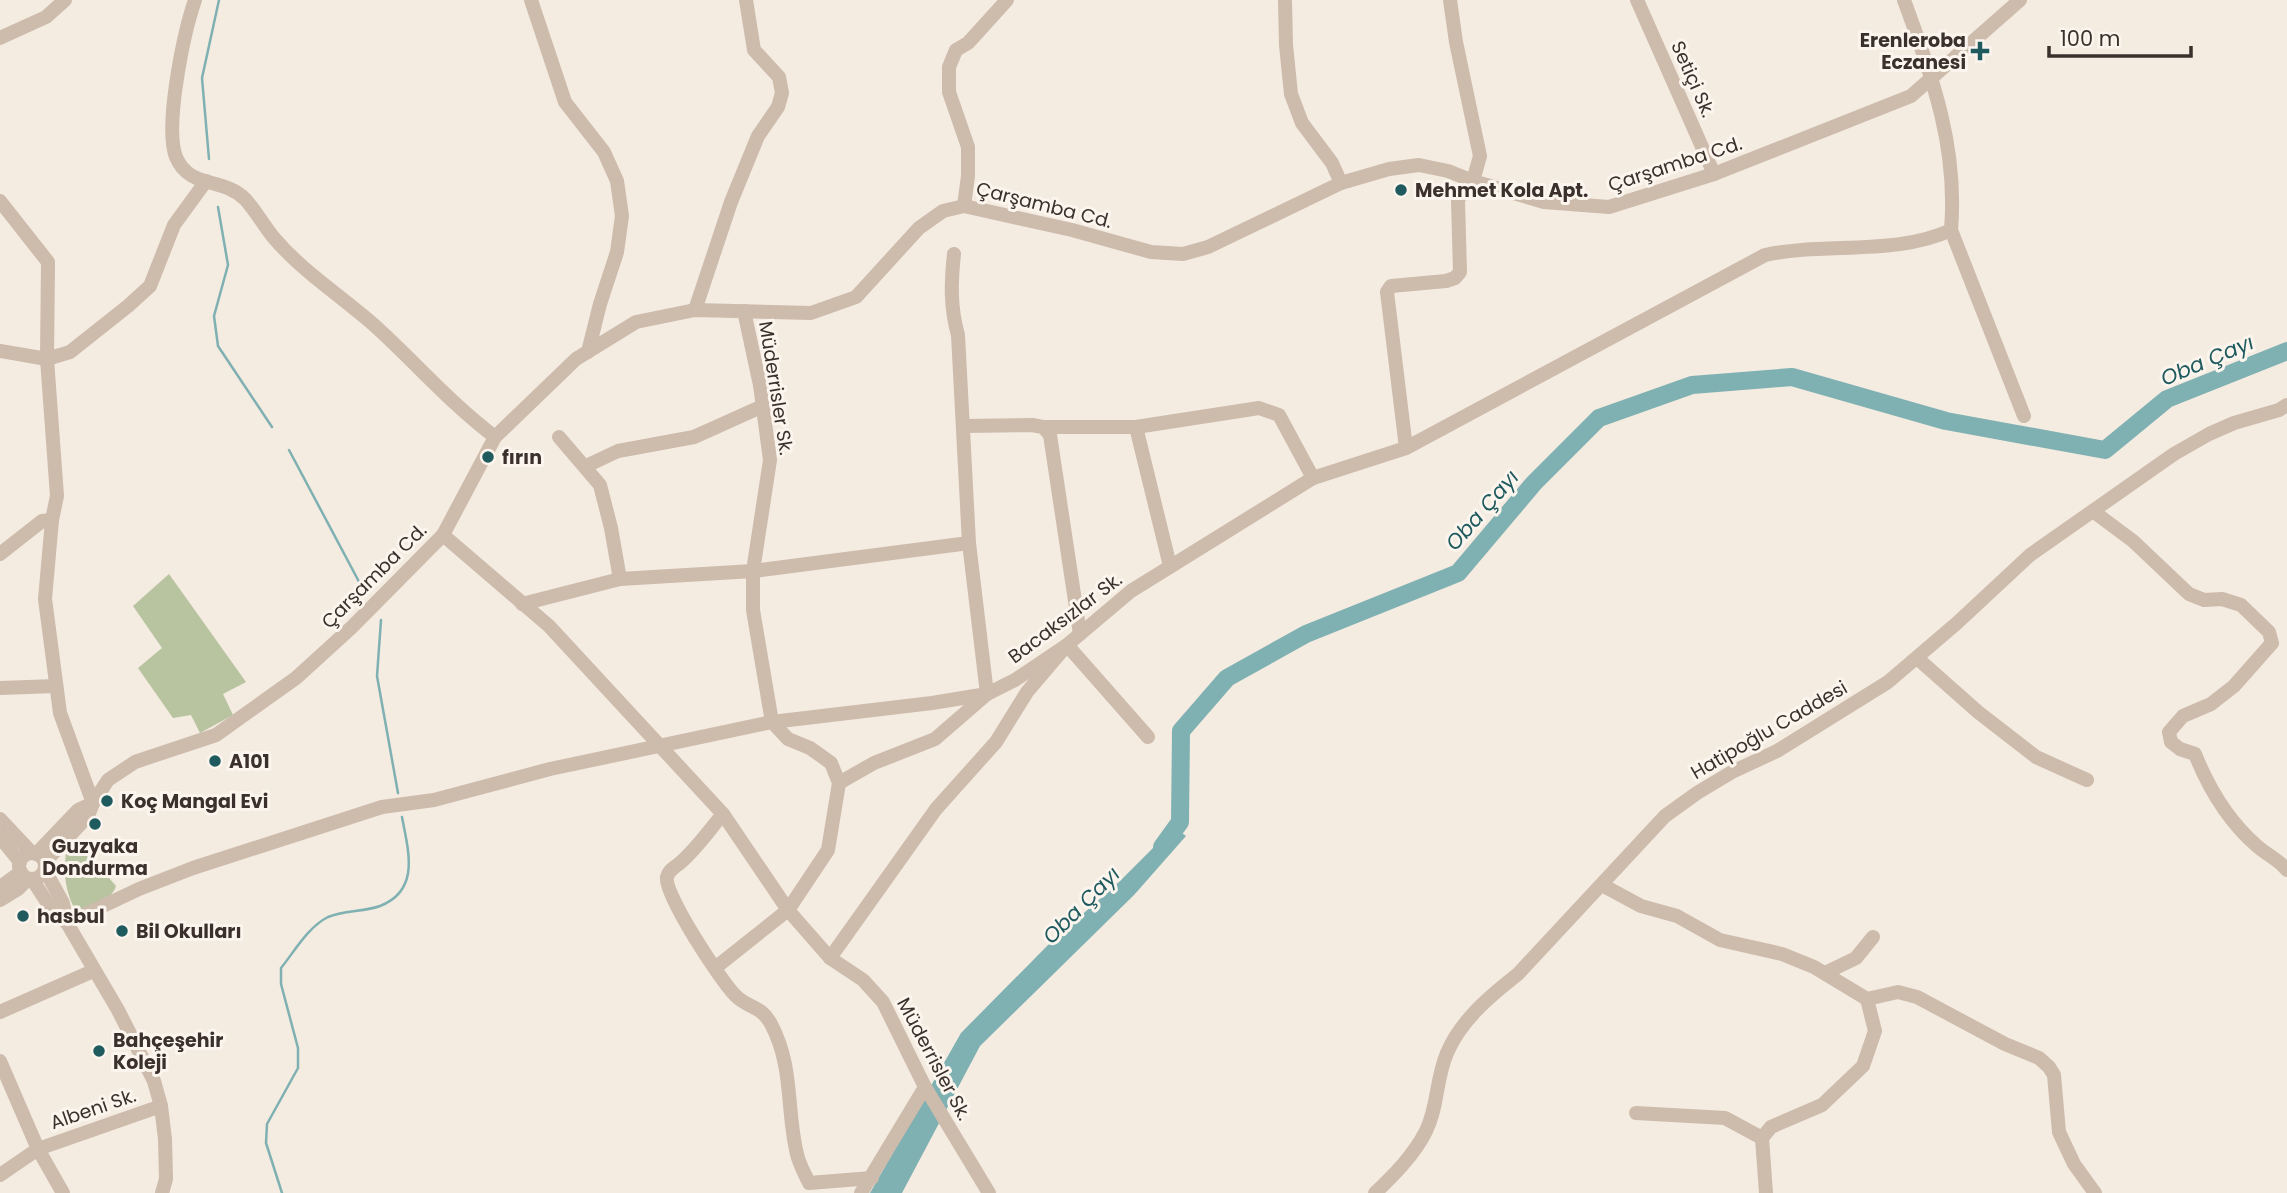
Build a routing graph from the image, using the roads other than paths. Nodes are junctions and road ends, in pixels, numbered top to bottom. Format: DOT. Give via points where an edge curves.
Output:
graph roads {
  1 [pos="65,0"];
  2 [pos="195,0"];
  3 [pos="531,0"];
  4 [pos="746,0"];
  5 [pos="1007,0"];
  6 [pos="1285,0"];
  7 [pos="1450,0"];
  8 [pos="1637,0"];
  9 [pos="1904,0"];
  10 [pos="2020,0"];
  11 [pos="0,38"];
  12 [pos="1933,78"];
  13 [pos="1714,174"];
  14 [pos="206,181"];
  15 [pos="1473,181"];
  16 [pos="1341,183"];
  17 [pos="0,201"];
  18 [pos="964,206"];
  19 [pos="1951,230"];
  20 [pos="954,254"];
  21 [pos="695,310"];
  22 [pos="744,311"];
  23 [pos="0,351"];
  24 [pos="588,352"];
  25 [pos="47,359"];
  26 [pos="2287,405"];
  27 [pos="763,406"];
  28 [pos="2024,416"];
  29 [pos="963,426"];
  30 [pos="1043,427"];
  31 [pos="1136,427"];
  32 [pos="495,436"];
  33 [pos="559,437"];
  34 [pos="1406,448"];
  35 [pos="586,466"];
  36 [pos="1313,478"];
  37 [pos="2094,512"];
  38 [pos="52,520"];
  39 [pos="443,535"];
  40 [pos="970,543"];
  41 [pos="0,554"];
  42 [pos="1170,566"];
  43 [pos="753,570"];
  44 [pos="620,579"];
  45 [pos="522,604"];
  46 [pos="1080,634"];
  47 [pos="1067,645"];
  48 [pos="1917,659"];
  49 [pos="56,686"];
  50 [pos="0,688"];
  51 [pos="988,694"];
  52 [pos="772,722"];
  53 [pos="1148,737"];
  54 [pos="660,746"];
  55 [pos="2087,780"];
  56 [pos="839,783"];
  57 [pos="93,803"];
  58 [pos="723,814"];
  59 [pos="0,819"];
  60 [pos="0,837"];
  61 [pos="32,866"];
  62 [pos="2287,870"];
  63 [pos="1602,884"];
  64 [pos="0,887"];
  65 [pos="0,900"];
  66 [pos="788,910"];
  67 [pos="67,923"];
  68 [pos="1873,937"];
  69 [pos="830,958"];
  70 [pos="715,968"];
  71 [pos="93,971"];
  72 [pos="1825,973"];
  73 [pos="1867,999"];
  74 [pos="0,1012"];
  75 [pos="0,1061"];
  76 [pos="925,1087"];
  77 [pos="161,1106"];
  78 [pos="1636,1113"];
  79 [pos="1762,1138"];
  80 [pos="38,1149"];
  81 [pos="0,1175"];
  82 [pos="872,1178"];
  83 [pos="63,1193"];
  84 [pos="162,1193"];
  85 [pos="861,1193"];
  86 [pos="989,1193"];
  87 [pos="1375,1193"];
  88 [pos="1766,1193"];
  89 [pos="2095,1193"];
  1 -- 11 [label="street" via="46,17"];
  2 -- 14 [label="street" via="187,24 172,137 180,166 188,175"];
  3 -- 24 [label="street" via="565,102 604,152 617,181 622,216 617,252"];
  4 -- 21 [label="street" via="754,50 779,77 782,93 758,136 731,202"];
  5 -- 18 [label="street" via="956,50 949,67 949,92 968,147"];
  6 -- 16 [label="street" via="1292,94 1302,123"];
  7 -- 15 [label="street" via="1480,156"];
  8 -- 13 [label="street, Setiçi Sk."];
  9 -- 12 [label="street"];
  10 -- 12 [label="street, Çarşamba Cd."];
  12 -- 13 [label="street, Çarşamba Cd." via="1911,96"];
  12 -- 19 [label="street" via="1947,136"];
  13 -- 15 [label="street, Çarşamba Cd." via="1609,206 1544,202"];
  14 -- 25 [label="street" via="174,225 150,286 70,352"];
  14 -- 32 [label="street" via="231,188 244,199 309,273 373,325 465,415"];
  15 -- 16 [label="street, Çarşamba Cd." via="1419,165"];
  15 -- 34 [label="street" via="1458,201 1461,272 1446,281 1391,286 1387,292"];
  16 -- 18 [label="street, Çarşamba Cd." via="1208,247 1183,254 1151,252"];
  17 -- 25 [label="street" via="48,262"];
  18 -- 22 [label="street, Çarşamba Cd." via="943,211 919,228 856,297 811,313"];
  19 -- 28 [label="street"];
  19 -- 34 [label="street, Bacaksızlar Sk." via="1899,243 1790,249 1765,255"];
  20 -- 29 [label="street" via="951,299 958,335"];
  21 -- 22 [label="street, Çarşamba Cd."];
  21 -- 24 [label="street, Çarşamba Cd." via="636,322"];
  22 -- 27 [label="street, Müderrisler Sk."];
  23 -- 25 [label="street"];
  24 -- 32 [label="street, Çarşamba Cd."];
  25 -- 38 [label="street" via="57,496"];
  26 -- 37 [label="street, Hatipoğlu Caddesi" via="2209,434"];
  27 -- 35 [label="street" via="694,437 618,451"];
  27 -- 43 [label="street, Müderrisler Sk." via="770,460"];
  29 -- 30 [label="street"];
  29 -- 40 [label="street"];
  30 -- 31 [label="street"];
  30 -- 46 [label="street" via="1050,435"];
  31 -- 36 [label="street" via="1259,408 1270,411 1279,415"];
  31 -- 42 [label="street"];
  32 -- 39 [label="street, Çarşamba Cd."];
  33 -- 35 [label="street"];
  34 -- 36 [label="street, Bacaksızlar Sk."];
  35 -- 44 [label="street" via="600,485"];
  36 -- 42 [label="street, Bacaksızlar Sk."];
  37 -- 48 [label="street, Hatipoğlu Caddesi" via="2030,555"];
  37 -- 62 [label="street" via="2133,541 2189,594 2241,605 2269,632 2272,643 2234,686 2211,704 2183,716 2169,733 2171,742 2195,754 2220,805 2257,846"];
  38 -- 41 [label="street" via="42,521"];
  38 -- 49 [label="street" via="45,600"];
  39 -- 45 [label="street, Müderrisler Sk."];
  39 -- 57 [label="street, Çarşamba Cd." via="296,678 216,735 135,762 108,780"];
  40 -- 43 [label="street"];
  40 -- 51 [label="street"];
  42 -- 46 [label="street, Bacaksızlar Sk." via="1131,591"];
  43 -- 44 [label="street"];
  43 -- 52 [label="street, Müderrisler Sk." via="753,610"];
  44 -- 45 [label="street"];
  45 -- 54 [label="street, Müderrisler Sk." via="549,626"];
  46 -- 47 [label="street, Bacaksızlar Sk."];
  47 -- 51 [label="street, Bacaksızlar Sk."];
  47 -- 53 [label="street"];
  47 -- 69 [label="street" via="1027,692 996,742 936,809"];
  48 -- 55 [label="street" via="2036,757"];
  48 -- 63 [label="street, Hatipoğlu Caddesi" via="1840,714 1697,793 1665,816"];
  49 -- 50 [label="street"];
  49 -- 57 [label="street" via="60,713"];
  51 -- 52 [label="street"];
  51 -- 56 [label="street, Bacaksızlar Sk." via="935,739 874,763"];
  52 -- 54 [label="street"];
  52 -- 56 [label="street" via="788,739 810,747 831,763"];
  54 -- 58 [label="street, Müderrisler Sk."];
  54 -- 67 [label="street" via="434,800 383,807 193,867"];
  56 -- 66 [label="street" via="828,850"];
  57 -- 61 [label="street, Çarşamba Cd." via="88,817"];
  58 -- 66 [label="street, Müderrisler Sk."];
  58 -- 70 [label="street" via="669,871 666,880"];
  59 -- 61 [label="street"];
  60 -- 61 [label="street"];
  61 -- 64 [label="street, Çarşamba Cd."];
  61 -- 65 [label="street, Çarşamba Cd." via="18,889"];
  61 -- 67 [label="street, Albeni Sk." via="63,903"];
  63 -- 72 [label="street" via="1720,940 1782,954"];
  63 -- 87 [label="street, Hatipoğlu Caddesi" via="1518,974 1466,1021 1447,1053 1426,1130 1401,1167"];
  66 -- 69 [label="street, Müderrisler Sk."];
  66 -- 70 [label="street"];
  67 -- 71 [label="street, Albeni Sk."];
  68 -- 72 [label="street" via="1856,957"];
  69 -- 76 [label="street, Müderrisler Sk." via="863,980 883,1002"];
  70 -- 82 [label="street" via="732,993 743,1003 758,1007 771,1024 787,1071 797,1154 809,1183"];
  71 -- 74 [label="street"];
  71 -- 77 [label="street, Albeni Sk." via="142,1057"];
  72 -- 73 [label="street"];
  73 -- 79 [label="street" via="1875,1031 1863,1066 1822,1105 1771,1128"];
  73 -- 89 [label="street" via="1898,992 1917,997 2039,1058 2054,1075 2059,1132"];
  75 -- 80 [label="street, Albeni Sk."];
  76 -- 82 [label="street"];
  76 -- 86 [label="street, Müderrisler Sk."];
  77 -- 80 [label="street, Albeni Sk."];
  77 -- 84 [label="street, Albeni Sk." via="166,1179"];
  78 -- 79 [label="street" via="1725,1118"];
  79 -- 88 [label="street"];
  80 -- 81 [label="street, Albeni Sk."];
  80 -- 83 [label="street, Albeni Sk."];
  82 -- 85 [label="street"];
}
